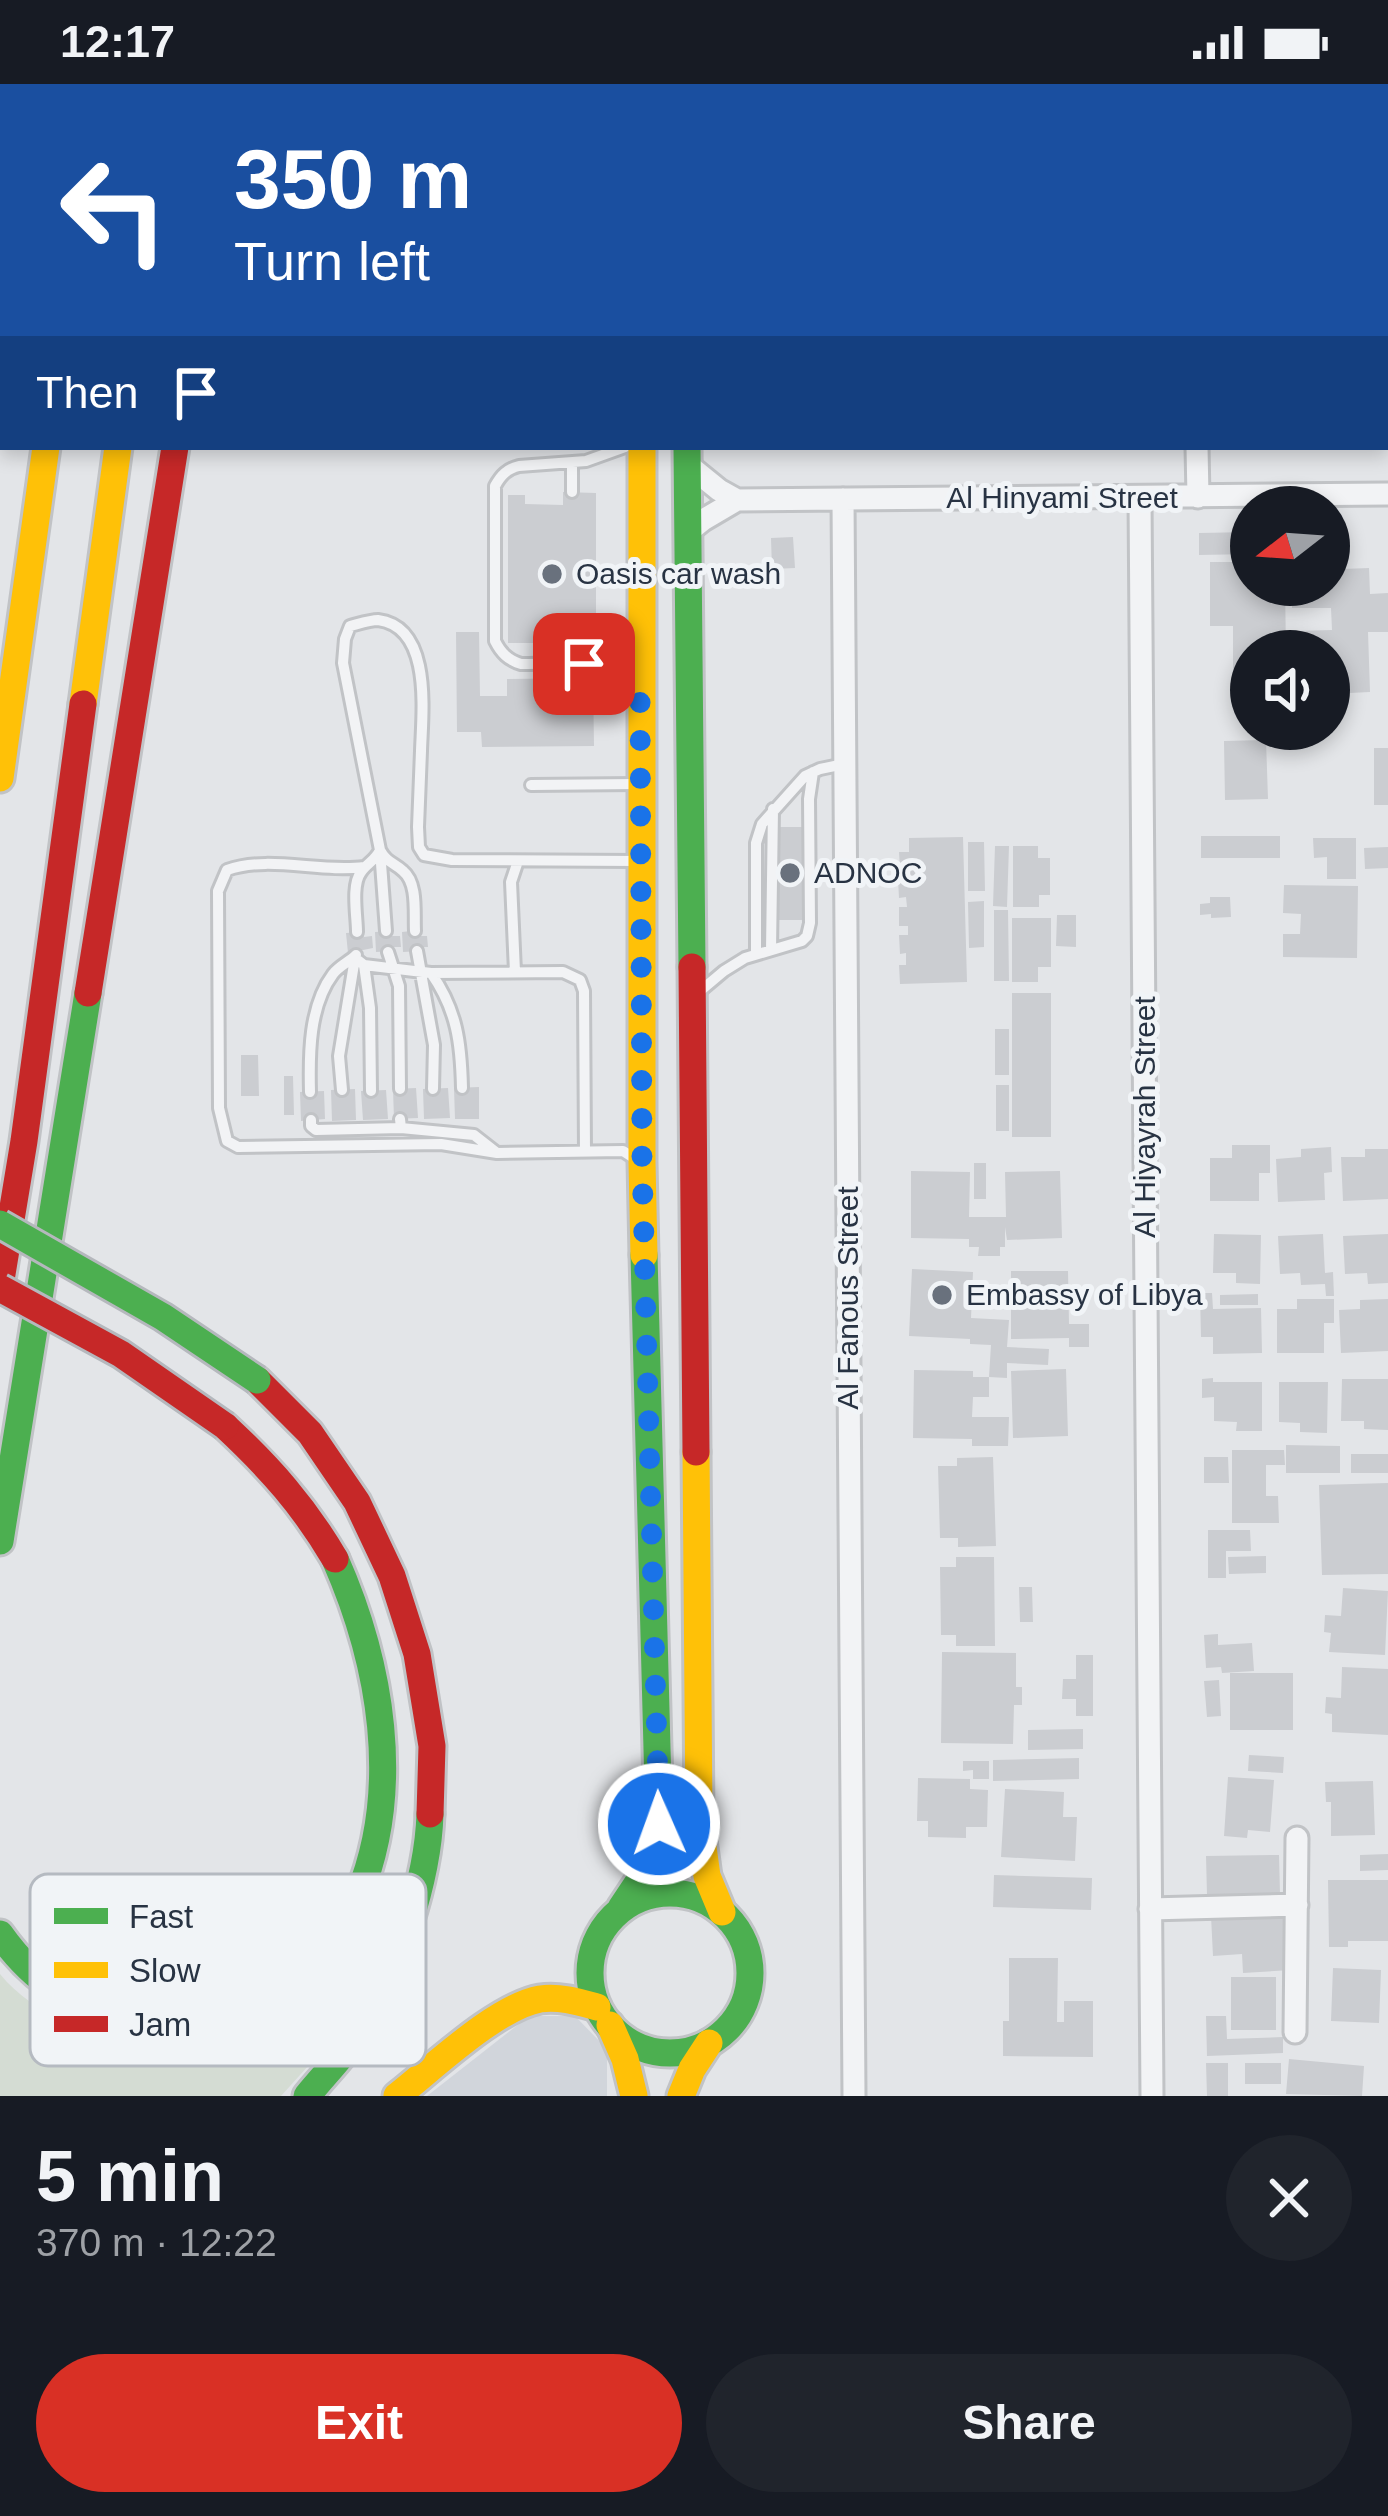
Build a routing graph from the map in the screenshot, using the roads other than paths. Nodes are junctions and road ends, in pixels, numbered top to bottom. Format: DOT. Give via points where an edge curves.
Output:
graph roads {
  1 [pos="46,450"];
  2 [pos="118,450"];
  3 [pos="175,450"];
  4 [pos="618,450"];
  5 [pos="642,450"];
  6 [pos="1198,450"];
  7 [pos="687,456"];
  8 [pos="572,463"];
  9 [pos="572,492"];
  10 [pos="1388,494"];
  11 [pos="1198,497"];
  12 [pos="1140,498"];
  13 [pos="843,499"];
  14 [pos="736,500"];
  15 [pos="688,532"];
  16 [pos="571,644"];
  17 [pos="571,664"];
  18 [pos="640,690"];
  19 [pos="844,764"];
  20 [pos="813,772"];
  21 [pos="0,778"];
  22 [pos="640,784"];
  23 [pos="531,785"];
  24 [pos="773,809"];
  25 [pos="380,850"];
  26 [pos="518,861"];
  27 [pos="640,861"];
  28 [pos="364,867"];
  29 [pos="386,931"];
  30 [pos="415,931"];
  31 [pos="358,932"];
  32 [pos="771,950"];
  33 [pos="417,951"];
  34 [pos="388,952"];
  35 [pos="756,954"];
  36 [pos="359,958"];
  37 [pos="392,968"];
  38 [pos="425,972"];
  39 [pos="515,972"];
  40 [pos="692,998"];
  41 [pos="463,1088"];
  42 [pos="400,1089"];
  43 [pos="433,1089"];
  44 [pos="342,1090"];
  45 [pos="371,1090"];
  46 [pos="310,1092"];
  47 [pos="463,1119"];
  48 [pos="311,1120"];
  49 [pos="463,1133"];
  50 [pos="585,1152"];
  51 [pos="497,1153"];
  52 [pos="642,1162"];
  53 [pos="0,1224"];
  54 [pos="0,1287"];
  55 [pos="0,1541"];
  56 [pos="1297,1838"];
  57 [pos="368,1874"];
  58 [pos="421,1874"];
  59 [pos="1297,1905"];
  60 [pos="621,1909"];
  61 [pos="1150,1909"];
  62 [pos="722,1912"];
  63 [pos="0,1934"];
  64 [pos="30,1967"];
  65 [pos="603,2016"];
  66 [pos="1295,2032"];
  67 [pos="709,2042"];
  68 [pos="332,2066"];
  69 [pos="307,2096"];
  70 [pos="397,2096"];
  71 [pos="634,2096"];
  72 [pos="681,2096"];
  73 [pos="854,2096"];
  74 [pos="1151,2096"];
  1 -- 21 [label="main road"];
  2 -- 54 [label="main road"];
  3 -- 55 [label="main road"];
  4 -- 8 [label="lane"];
  5 -- 18 [label="main road"];
  6 -- 11 [label="street"];
  7 -- 14 [label="street"];
  7 -- 15 [label="main road"];
  8 -- 9 [label="lane"];
  8 -- 17 [label="lane" via="519,466 495,486 495,641 521,664"];
  10 -- 11 [label="street, Al Hinyami Street"];
  11 -- 12 [label="street, Al Hinyami Street"];
  12 -- 13 [label="street, Al Hinyami Street"];
  12 -- 61 [label="street, Al Hiyayrah Street"];
  13 -- 14 [label="street, Al Hinyami Street"];
  13 -- 19 [label="street, Al Fanous Street"];
  14 -- 15 [label="street"];
  15 -- 40 [label="main road"];
  16 -- 17 [label="lane"];
  17 -- 18 [label="lane" via="608,669"];
  18 -- 22 [label="main road"];
  19 -- 20 [label="lane"];
  19 -- 73 [label="street, Al Fanous Street"];
  20 -- 24 [label="lane"];
  20 -- 32 [label="lane" via="809,930 802,941"];
  22 -- 23 [label="lane"];
  22 -- 27 [label="main road"];
  24 -- 32 [label="lane"];
  24 -- 35 [label="lane" via="756,843"];
  25 -- 26 [label="lane" via="343,662 350,626 378,620 407,638 423,681 419,847 452,860"];
  25 -- 28 [label="lane"];
  25 -- 29 [label="lane"];
  25 -- 30 [label="lane" via="412,883"];
  26 -- 27 [label="lane"];
  26 -- 39 [label="lane" via="511,882"];
  27 -- 52 [label="main road"];
  28 -- 31 [label="lane" via="356,878"];
  28 -- 51 [label="lane" via="227,870 218,891 217,1082 227,1141 441,1144"];
  32 -- 35 [label="lane"];
  33 -- 38 [label="lane"];
  34 -- 37 [label="lane"];
  35 -- 40 [label="lane"];
  36 -- 37 [label="lane"];
  36 -- 44 [label="lane" via="339,1056"];
  36 -- 45 [label="lane" via="370,1008"];
  36 -- 46 [label="lane" via="336,969 328,984 311,1031"];
  37 -- 38 [label="lane"];
  37 -- 42 [label="lane"];
  38 -- 39 [label="lane"];
  38 -- 41 [label="lane" via="444,992 460,1034"];
  38 -- 43 [label="lane"];
  39 -- 50 [label="lane" via="580,980"];
  40 -- 62 [label="main road" via="699,1819"];
  47 -- 49 [label="lane"];
  48 -- 49 [label="lane" via="316,1130 401,1123"];
  49 -- 51 [label="lane"];
  50 -- 51 [label="lane"];
  50 -- 52 [label="lane" via="623,1151"];
  52 -- 60 [label="main road" via="659,1824 648,1870"];
  53 -- 58 [label="main road, bridge" via="146,1305 256,1380 310,1433 357,1502 417,1654 432,1746"];
  54 -- 57 [label="main road, bridge" via="121,1354 225,1426 313,1522 349,1590 372,1665 384,1747"];
  56 -- 59 [label="street"];
  59 -- 61 [label="street"];
  59 -- 66 [label="street"];
  60 -- 62 [label="main road" via="661,1892"];
  60 -- 65 [label="main road" via="605,1924 590,1964"];
  61 -- 74 [label="street, Al Hiyayrah Street"];
  62 -- 67 [label="main road" via="746,1948 747,1992 740,2012"];
  63 -- 64 [label="main road, bridge"];
  65 -- 67 [label="main road" via="646,2049 667,2053"];
  65 -- 70 [label="main road" via="557,1998 515,2007"];
  65 -- 71 [label="main road"];
  67 -- 72 [label="main road"];
  68 -- 69 [label="main road, bridge"];
}
